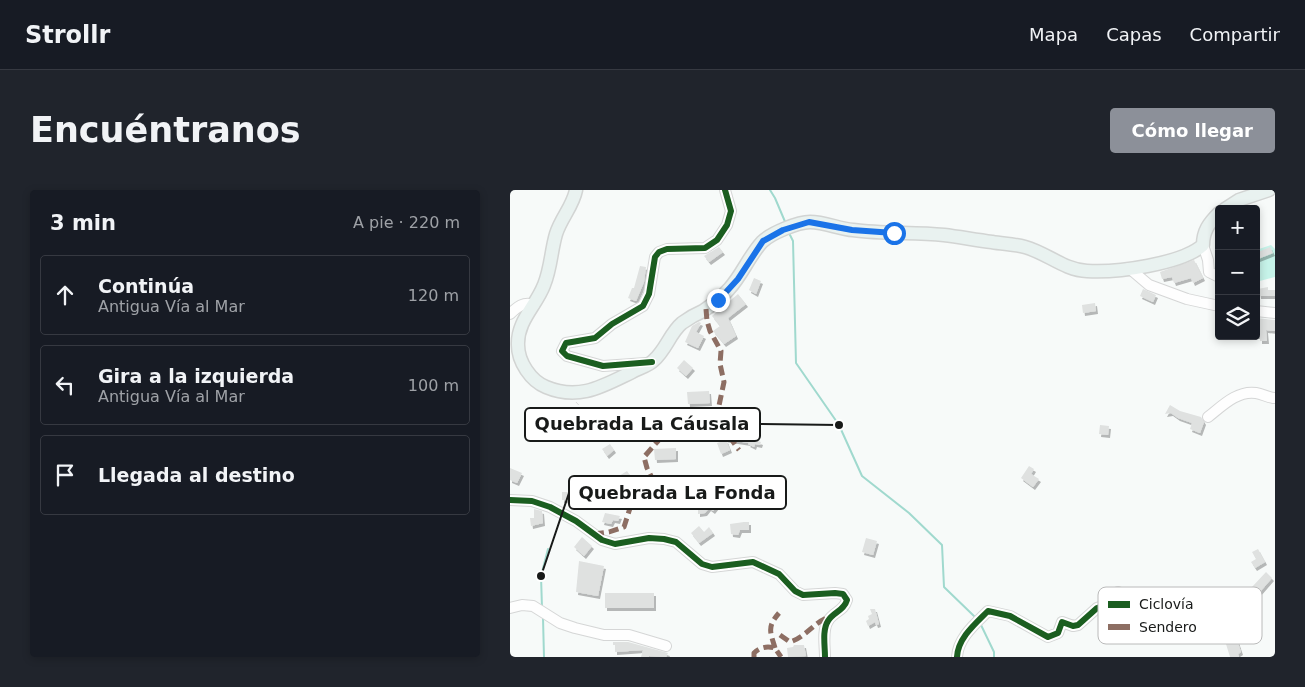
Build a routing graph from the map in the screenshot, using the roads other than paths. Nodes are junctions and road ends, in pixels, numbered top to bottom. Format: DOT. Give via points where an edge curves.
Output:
graph roads {
  1 [pos="576,190"];
  2 [pos="725,190"];
  3 [pos="1269,190"];
  4 [pos="1231,205"];
  5 [pos="1215,218"];
  6 [pos="1203,245"];
  7 [pos="1129,268"];
  8 [pos="1215,276"];
  9 [pos="534,305"];
  10 [pos="1215,305"];
  11 [pos="1260,311"];
  12 [pos="1275,313"];
  13 [pos="510,314"];
  14 [pos="652,362"];
  15 [pos="1275,398"];
  16 [pos="1208,418"];
  17 [pos="510,500"];
  18 [pos="510,608"];
  19 [pos="1098,608"];
  20 [pos="666,646"];
  21 [pos="825,657"];
  22 [pos="957,657"];
  1 -- 9 [label="main road" via="557,232 548,277"];
  2 -- 14 [label="street" via="731,211 727,226 717,240 705,248 667,248 659,252 643,306 595,338 566,343 562,351 567,356 602,366"];
  3 -- 4 [label="main road"];
  5 -- 6 [label="main road" via="1203,234"];
  6 -- 7 [label="main road" via="1194,252 1165,262"];
  6 -- 8 [label="street" via="1209,272"];
  7 -- 10 [label="street" via="1149,285"];
  7 -- 14 [label="main road" via="1075,270 1025,247 943,235 852,230 809,222 787,228 763,241 727,291 681,324"];
  9 -- 13 [label="street" via="522,304"];
  9 -- 14 [label="main road" via="525,316 519,332 520,358 531,376 552,390 569,393 592,391"];
  11 -- 12 [label="street"];
  15 -- 16 [label="street" via="1245,393"];
  17 -- 21 [label="street" via="532,501 550,508 576,521 602,540 615,544 649,538 664,539 676,542 702,564 712,567 753,562 779,574 795,592 803,595 843,594 846,606 827,622"];
  18 -- 20 [label="street" via="533,606 575,628 604,635 629,635"];
  19 -- 22 [label="street" via="1078,625 1062,622 1058,633 1048,637 1010,616 988,611 968,631"];
}
